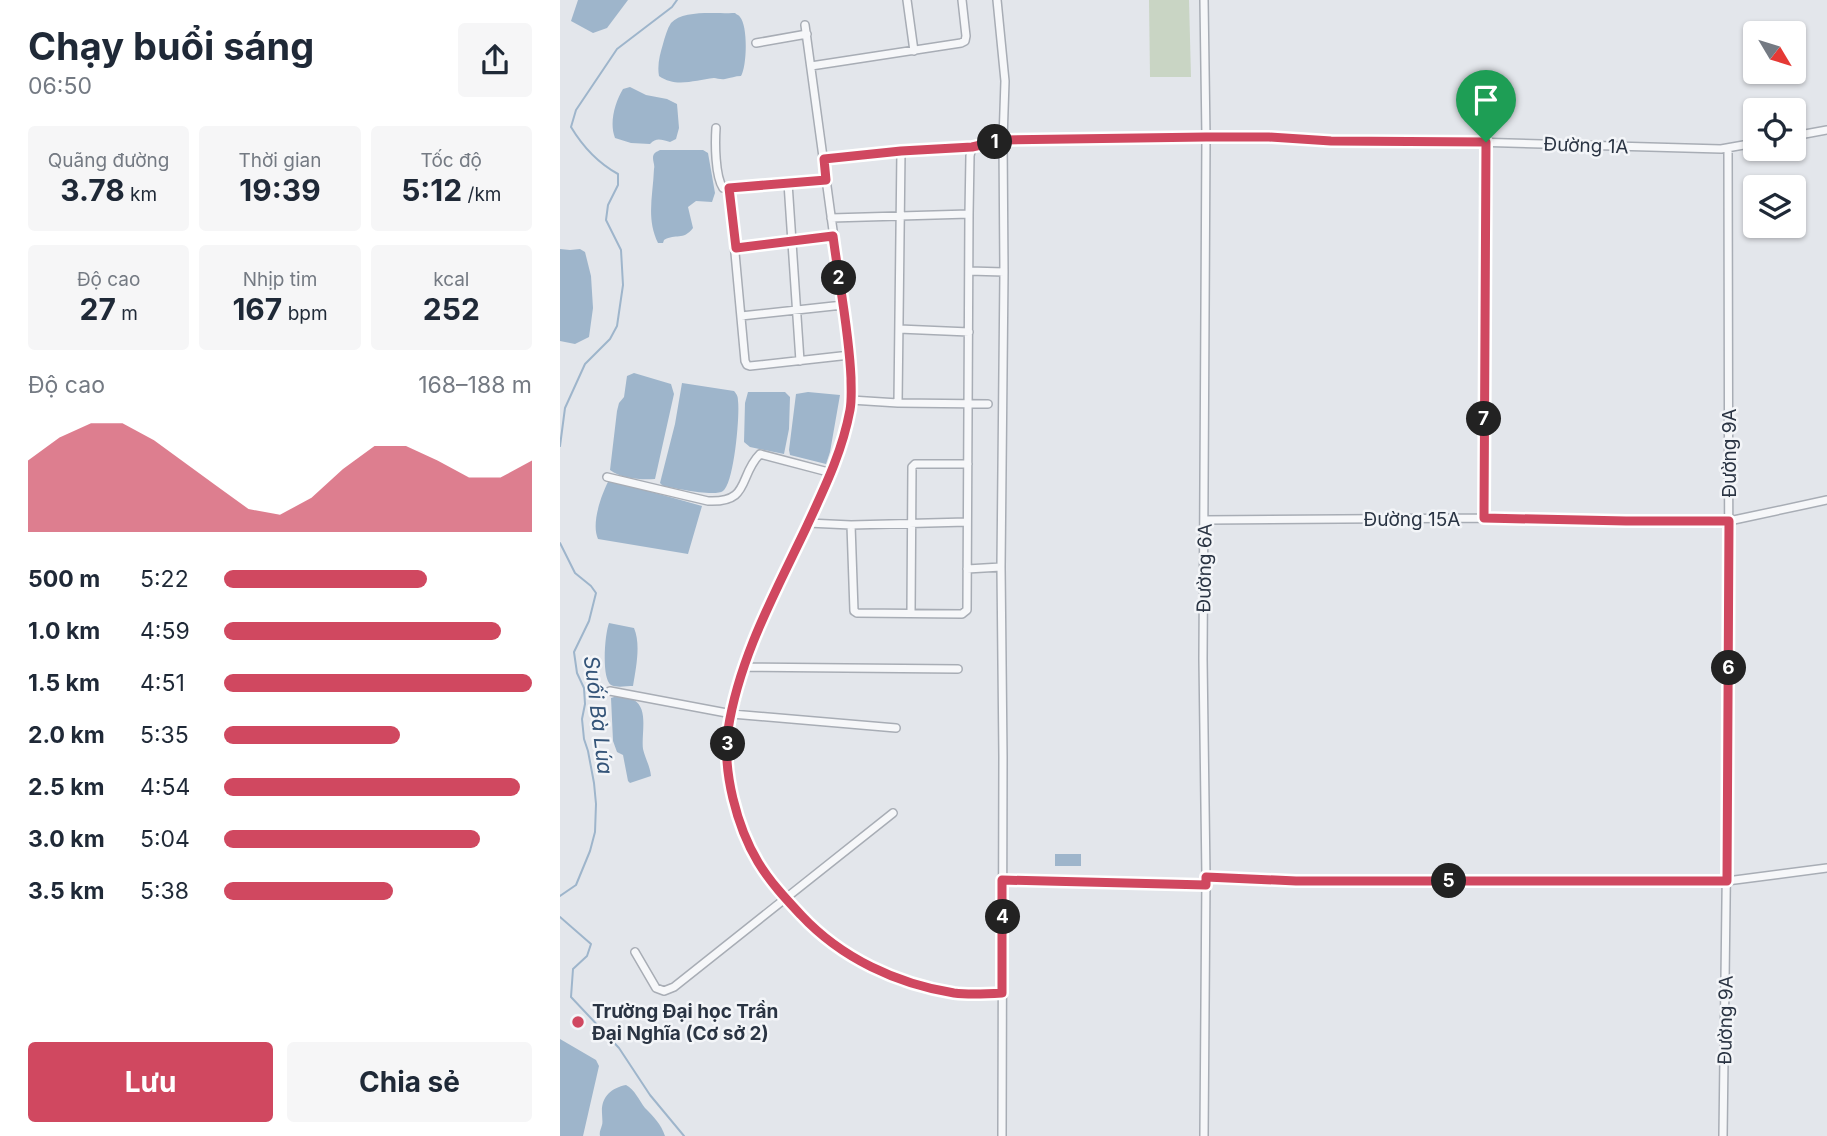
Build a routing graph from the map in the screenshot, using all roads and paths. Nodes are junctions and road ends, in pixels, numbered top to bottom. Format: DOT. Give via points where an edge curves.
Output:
graph roads {
  1 [pos="907,0"];
  2 [pos="962,0"];
  3 [pos="997,0"];
  4 [pos="1204,0"];
  5 [pos="805,25"];
  6 [pos="807,34"];
  7 [pos="756,43"];
  8 [pos="914,51"];
  9 [pos="811,66"];
  10 [pos="716,128"];
  11 [pos="1827,130"];
  12 [pos="1806,134"];
  13 [pos="1206,137"];
  14 [pos="1003,140"];
  15 [pos="1486,142"];
  16 [pos="1743,145"];
  17 [pos="972,147"];
  18 [pos="1728,148"];
  19 [pos="901,151"];
  20 [pos="824,159"];
  21 [pos="826,180"];
  22 [pos="788,183"];
  23 [pos="729,188"];
  24 [pos="968,214"];
  25 [pos="901,215"];
  26 [pos="831,218"];
  27 [pos="833,236"];
  28 [pos="792,242"];
  29 [pos="736,248"];
  30 [pos="969,271"];
  31 [pos="1004,272"];
  32 [pos="843,305"];
  33 [pos="796,311"];
  34 [pos="741,316"];
  35 [pos="899,329"];
  36 [pos="969,332"];
  37 [pos="850,355"];
  38 [pos="800,361"];
  39 [pos="851,400"];
  40 [pos="898,403"];
  41 [pos="968,404"];
  42 [pos="988,404"];
  43 [pos="968,464"];
  44 [pos="832,473"];
  45 [pos="607,477"];
  46 [pos="1827,500"];
  47 [pos="1484,518"];
  48 [pos="1205,520"];
  49 [pos="1729,521"];
  50 [pos="967,522"];
  51 [pos="808,523"];
  52 [pos="911,523"];
  53 [pos="851,525"];
  54 [pos="1001,567"];
  55 [pos="967,569"];
  56 [pos="911,613"];
  57 [pos="744,667"];
  58 [pos="958,669"];
  59 [pos="610,691"];
  60 [pos="732,714"];
  61 [pos="895,728"];
  62 [pos="893,813"];
  63 [pos="1827,869"];
  64 [pos="1002,880"];
  65 [pos="1206,881"];
  66 [pos="1727,881"];
  67 [pos="785,898"];
  68 [pos="635,952"];
  69 [pos="1002,993"];
  70 [pos="1002,1136"];
  71 [pos="1204,1136"];
  72 [pos="1723,1136"];
  1 -- 8 [label="street"];
  2 -- 8 [label="street" via="965,41"];
  3 -- 14 [label="street" via="1004,80"];
  4 -- 13 [label="street, Đường 6A"];
  5 -- 6 [label="street"];
  6 -- 7 [label="street"];
  6 -- 9 [label="street"];
  8 -- 9 [label="street"];
  9 -- 20 [label="street"];
  10 -- 23 [label="street" via="720,183"];
  11 -- 12 [label="street"];
  13 -- 14 [label="street, Đường 1A"];
  13 -- 15 [label="street, Đường 1A"];
  13 -- 48 [label="street, Đường 6A"];
  14 -- 17 [label="street, Đường 1A"];
  14 -- 31 [label="street"];
  15 -- 18 [label="street, Đường 1A"];
  15 -- 47 [label="street"];
  16 -- 18 [label="street, Đường 1A"];
  17 -- 19 [label="street, Đường 1A"];
  17 -- 24 [label="street"];
  18 -- 49 [label="street, Đường 9A"];
  19 -- 20 [label="street, Đường 1A"];
  19 -- 25 [label="street"];
  20 -- 21 [label="street"];
  21 -- 22 [label="street"];
  21 -- 26 [label="street"];
  22 -- 23 [label="street"];
  22 -- 28 [label="street"];
  23 -- 29 [label="street"];
  24 -- 25 [label="street"];
  24 -- 30 [label="street"];
  25 -- 26 [label="street"];
  25 -- 35 [label="street"];
  26 -- 27 [label="street"];
  27 -- 28 [label="street"];
  27 -- 32 [label="street"];
  28 -- 29 [label="street"];
  28 -- 33 [label="street"];
  29 -- 34 [label="street"];
  30 -- 31 [label="street"];
  30 -- 36 [label="street"];
  31 -- 54 [label="street"];
  32 -- 33 [label="street"];
  32 -- 37 [label="street"];
  33 -- 34 [label="street"];
  33 -- 38 [label="street"];
  34 -- 38 [label="street" via="747,365"];
  35 -- 36 [label="street"];
  35 -- 40 [label="street"];
  36 -- 41 [label="street"];
  37 -- 38 [label="street"];
  37 -- 39 [label="street"];
  39 -- 40 [label="street"];
  39 -- 44 [label="street"];
  40 -- 41 [label="street"];
  41 -- 42 [label="street"];
  41 -- 43 [label="street"];
  43 -- 50 [label="street"];
  43 -- 52 [label="street" via="913,465"];
  44 -- 45 [label="street" via="760,454 744,484 730,500 721,502"];
  44 -- 51 [label="street"];
  46 -- 49 [label="street, Đường 15A"];
  47 -- 48 [label="street, Đường 15A"];
  47 -- 49 [label="street, Đường 15A"];
  48 -- 65 [label="street, Đường 6A"];
  49 -- 66 [label="street, Đường 9A"];
  50 -- 52 [label="street"];
  50 -- 55 [label="street"];
  51 -- 53 [label="street"];
  51 -- 57 [label="street"];
  52 -- 53 [label="street"];
  52 -- 56 [label="street"];
  53 -- 56 [label="street" via="854,611"];
  54 -- 55 [label="street"];
  54 -- 64 [label="street"];
  55 -- 56 [label="street" via="967,610 962,614"];
  57 -- 58 [label="street"];
  57 -- 60 [label="street"];
  59 -- 60 [label="street"];
  60 -- 61 [label="street"];
  60 -- 67 [label="street" via="728,758 737,818 757,861"];
  62 -- 67 [label="street"];
  63 -- 66 [label="street"];
  64 -- 65 [label="street"];
  64 -- 69 [label="street"];
  65 -- 66 [label="street"];
  65 -- 71 [label="street, Đường 6A"];
  66 -- 72 [label="street, Đường 9A"];
  67 -- 68 [label="street" via="664,990 656,988"];
  67 -- 69 [label="street" via="836,945 901,981 955,993"];
  69 -- 70 [label="street"];
}
